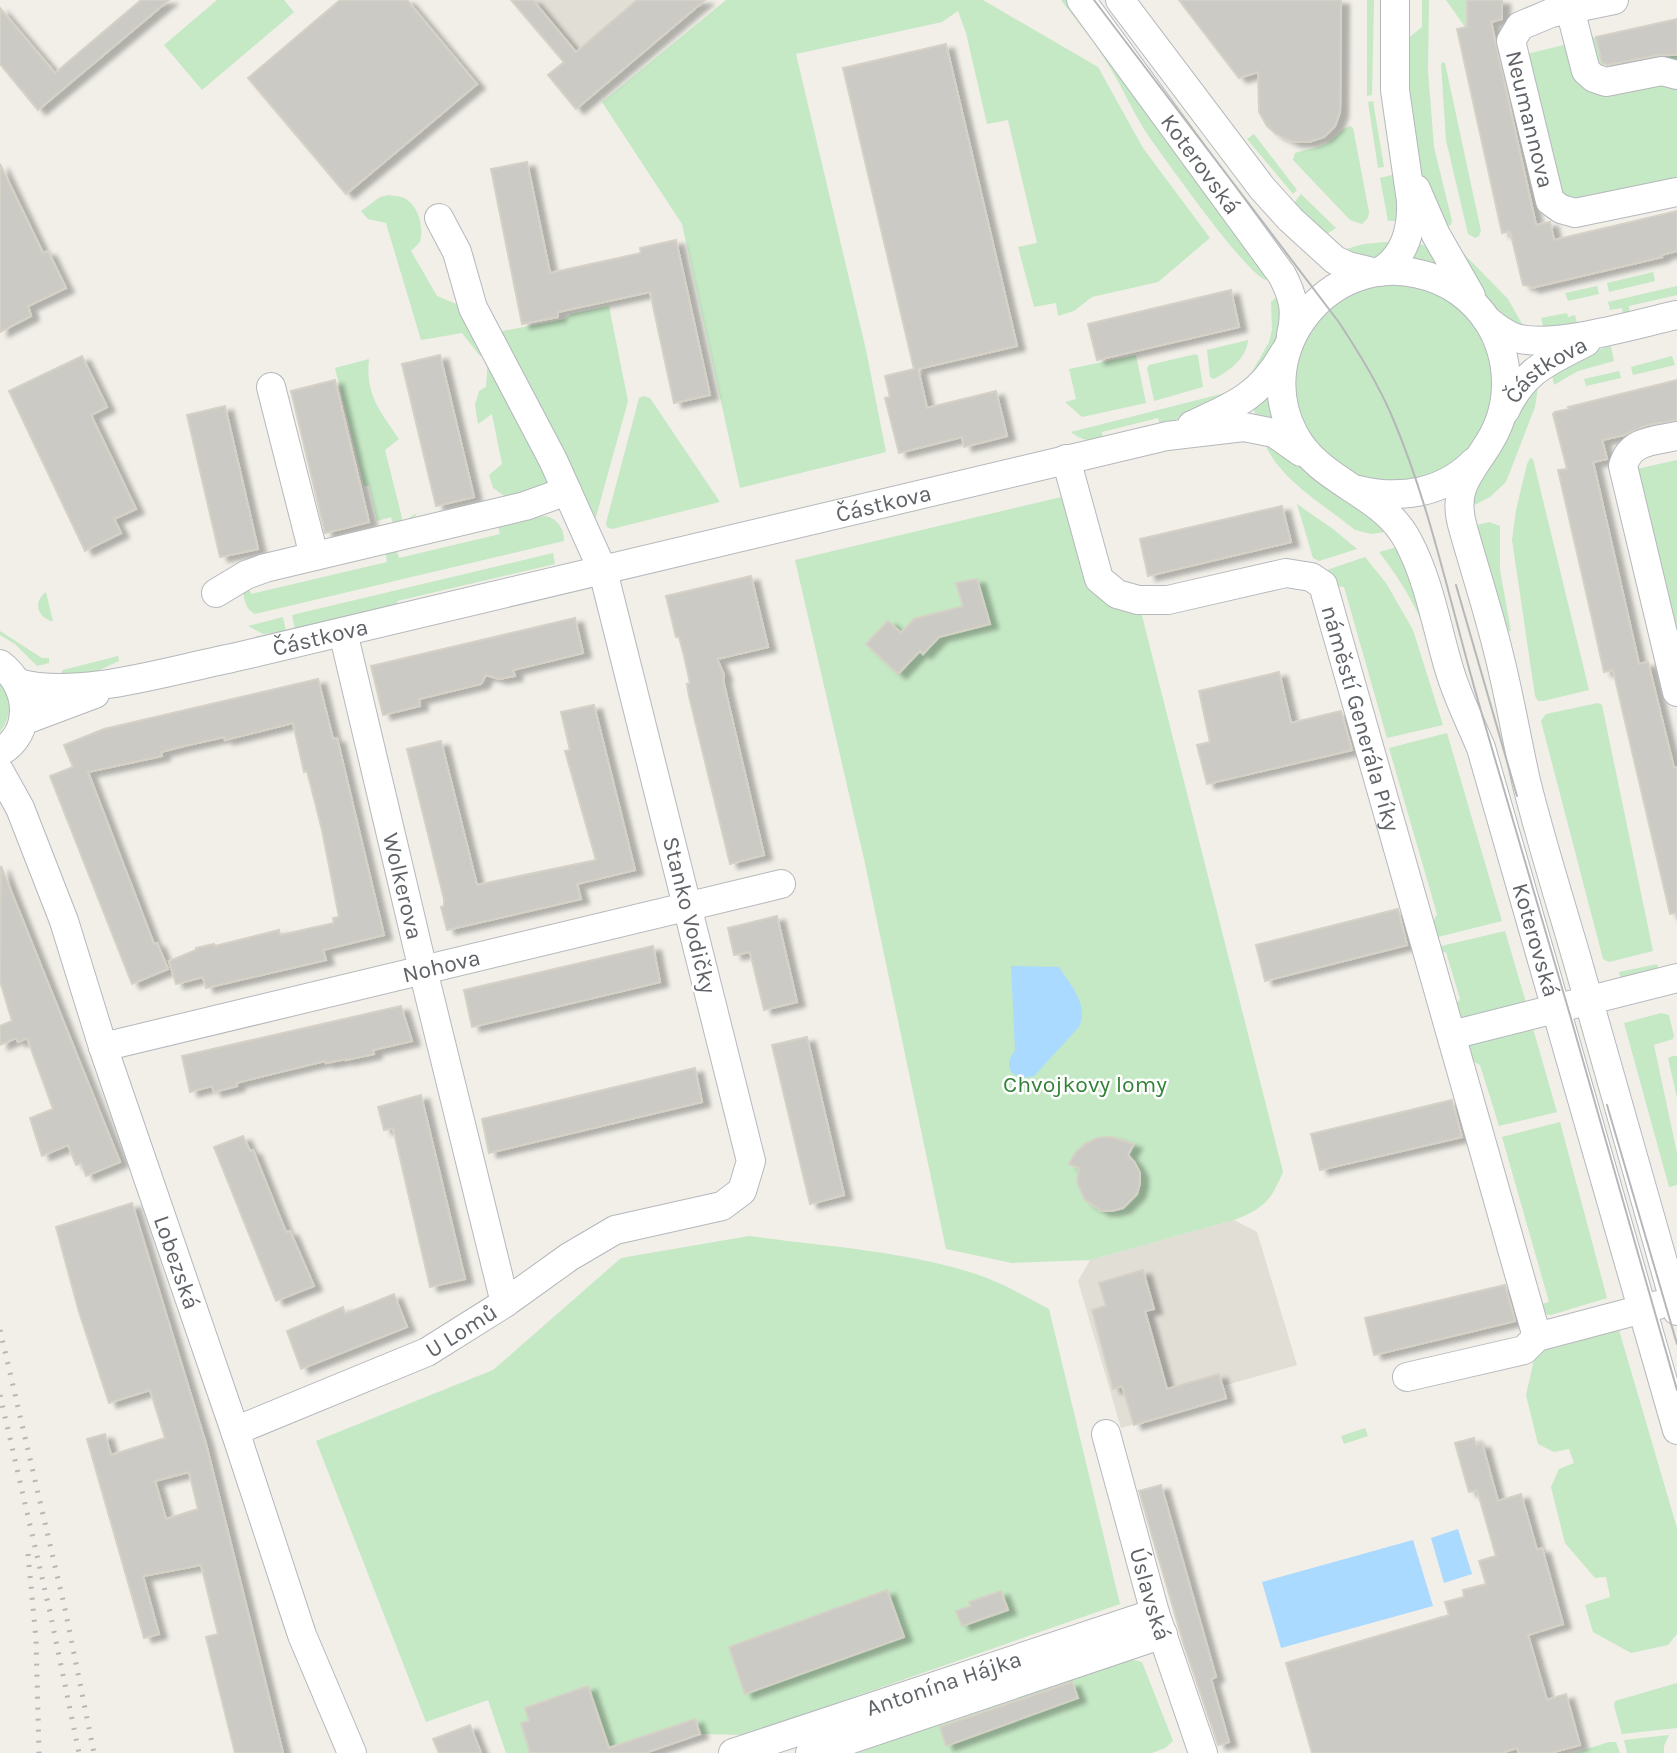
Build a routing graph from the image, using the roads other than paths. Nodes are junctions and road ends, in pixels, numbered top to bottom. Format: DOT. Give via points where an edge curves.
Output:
graph roads {
  1 [pos="1081,0"];
  2 [pos="1120,0"];
  3 [pos="1395,0"];
  4 [pos="1614,0"];
  5 [pos="1557,7"];
  6 [pos="1677,75"];
  7 [pos="1407,167"];
  8 [pos="1677,192"];
  9 [pos="439,218"];
  10 [pos="1376,272"];
  11 [pos="1677,314"];
  12 [pos="1483,315"];
  13 [pos="1607,331"];
  14 [pos="1289,342"];
  15 [pos="271,387"];
  16 [pos="1499,424"];
  17 [pos="1167,436"];
  18 [pos="1677,436"];
  19 [pos="1479,457"];
  20 [pos="1066,459"];
  21 [pos="1312,460"];
  22 [pos="1344,484"];
  23 [pos="567,491"];
  24 [pos="314,555"];
  25 [pos="603,571"];
  26 [pos="216,593"];
  27 [pos="343,632"];
  28 [pos="9,674"];
  29 [pos="120,682"];
  30 [pos="1677,692"];
  31 [pos="23,721"];
  32 [pos="0,752"];
  33 [pos="0,772"];
  34 [pos="781,884"];
  35 [pos="689,906"];
  36 [pos="423,970"];
  37 [pos="1677,978"];
  38 [pos="1589,1000"];
  39 [pos="1556,1009"];
  40 [pos="1452,1035"];
  41 [pos="103,1047"];
  42 [pos="677,1215"];
  43 [pos="505,1303"];
  44 [pos="1676,1306"];
  45 [pos="1642,1309"];
  46 [pos="1538,1337"];
  47 [pos="1408,1377"];
  48 [pos="1677,1430"];
  49 [pos="235,1431"];
  50 [pos="1106,1434"];
  51 [pos="1159,1623"];
  52 [pos="352,1753"];
  53 [pos="733,1753"];
  54 [pos="810,1753"];
  55 [pos="1203,1753"];
  1 -- 14 [label="street, Koterovská" via="1282,275 1295,309"];
  2 -- 10 [label="street, Koterovská" via="1290,219 1335,260"];
  3 -- 7 [label="street" via="1395,90"];
  4 -- 5 [label="street, Neumannova"];
  5 -- 6 [label="street" via="1586,71 1594,78 1606,82 1662,71"];
  5 -- 8 [label="street, Neumannova" via="1520,26 1511,41 1549,201 1575,213"];
  7 -- 10 [label="street" via="1410,230 1393,262"];
  7 -- 12 [label="street" via="1436,235"];
  9 -- 23 [label="street" via="457,252 473,308"];
  10 -- 12 [label="street, Koterovská" via="1426,275 1455,289"];
  10 -- 14 [label="street, Koterovská" via="1328,291 1309,309"];
  11 -- 13 [label="street, Částkova"];
  12 -- 13 [label="street, Částkova" via="1520,340"];
  12 -- 16 [label="street, Koterovská" via="1501,348 1506,378"];
  13 -- 16 [label="street, Částkova" via="1530,374"];
  14 -- 17 [label="street, Částkova" via="1270,374 1238,404"];
  14 -- 21 [label="street, Koterovská" via="1282,398 1292,432"];
  15 -- 24 [label="street"];
  16 -- 19 [label="street, Koterovská"];
  17 -- 20 [label="street, Částkova"];
  17 -- 21 [label="street, Částkova" via="1259,429 1286,440"];
  18 -- 30 [label="street" via="1637,444 1625,456 1623,466"];
  19 -- 22 [label="street, Koterovská" via="1451,480 1420,492 1381,494"];
  19 -- 38 [label="street, Koterovská" via="1462,485 1461,521 1499,653 1528,786"];
  20 -- 25 [label="street, Částkova"];
  20 -- 40 [label="street, náměstí Generála Píky" via="1098,579 1117,594 1138,600 1168,600 1286,573 1311,577 1323,585"];
  21 -- 22 [label="street, Koterovská"];
  22 -- 39 [label="street, Koterovská" via="1398,524 1417,559 1453,680 1481,748"];
  23 -- 24 [label="street" via="525,506"];
  23 -- 25 [label="street"];
  24 -- 26 [label="street" via="246,575"];
  25 -- 27 [label="street, Částkova"];
  25 -- 35 [label="street, Stanko Vodičky"];
  27 -- 29 [label="street, Částkova"];
  27 -- 36 [label="street, Wolkerova"];
  28 -- 29 [label="street, Částkova" via="36,688"];
  28 -- 31 [label="street" via="25,708"];
  29 -- 31 [label="street, Částkova"];
  31 -- 32 [label="street" via="17,737"];
  33 -- 41 [label="street, Lobezská" via="20,808 64,921"];
  34 -- 35 [label="street, Nohova"];
  35 -- 36 [label="street, Nohova"];
  35 -- 42 [label="street, Stanko Vodičky" via="751,1161 742,1191 722,1206"];
  36 -- 41 [label="street, Nohova"];
  36 -- 43 [label="street, Wolkerova"];
  37 -- 38 [label="street"];
  38 -- 39 [label="street"];
  38 -- 44 [label="street, Koterovská"];
  39 -- 40 [label="street"];
  39 -- 45 [label="street, Koterovská"];
  40 -- 46 [label="street, náměstí Generála Píky"];
  41 -- 49 [label="street, Lobezská"];
  42 -- 43 [label="street, U Lomů" via="615,1230"];
  43 -- 49 [label="street, U Lomů" via="427,1352"];
  44 -- 45 [label="street"];
  45 -- 46 [label="street"];
  45 -- 48 [label="street, Koterovská"];
  46 -- 47 [label="street" via="1524,1350"];
  49 -- 52 [label="street, Lobezská" via="302,1635"];
  50 -- 51 [label="street, Úslavská"];
  51 -- 53 [label="street, Antonína Hájka"];
  51 -- 54 [label="street, Antonína Hájka"];
  51 -- 55 [label="street, Úslavská"];
}
